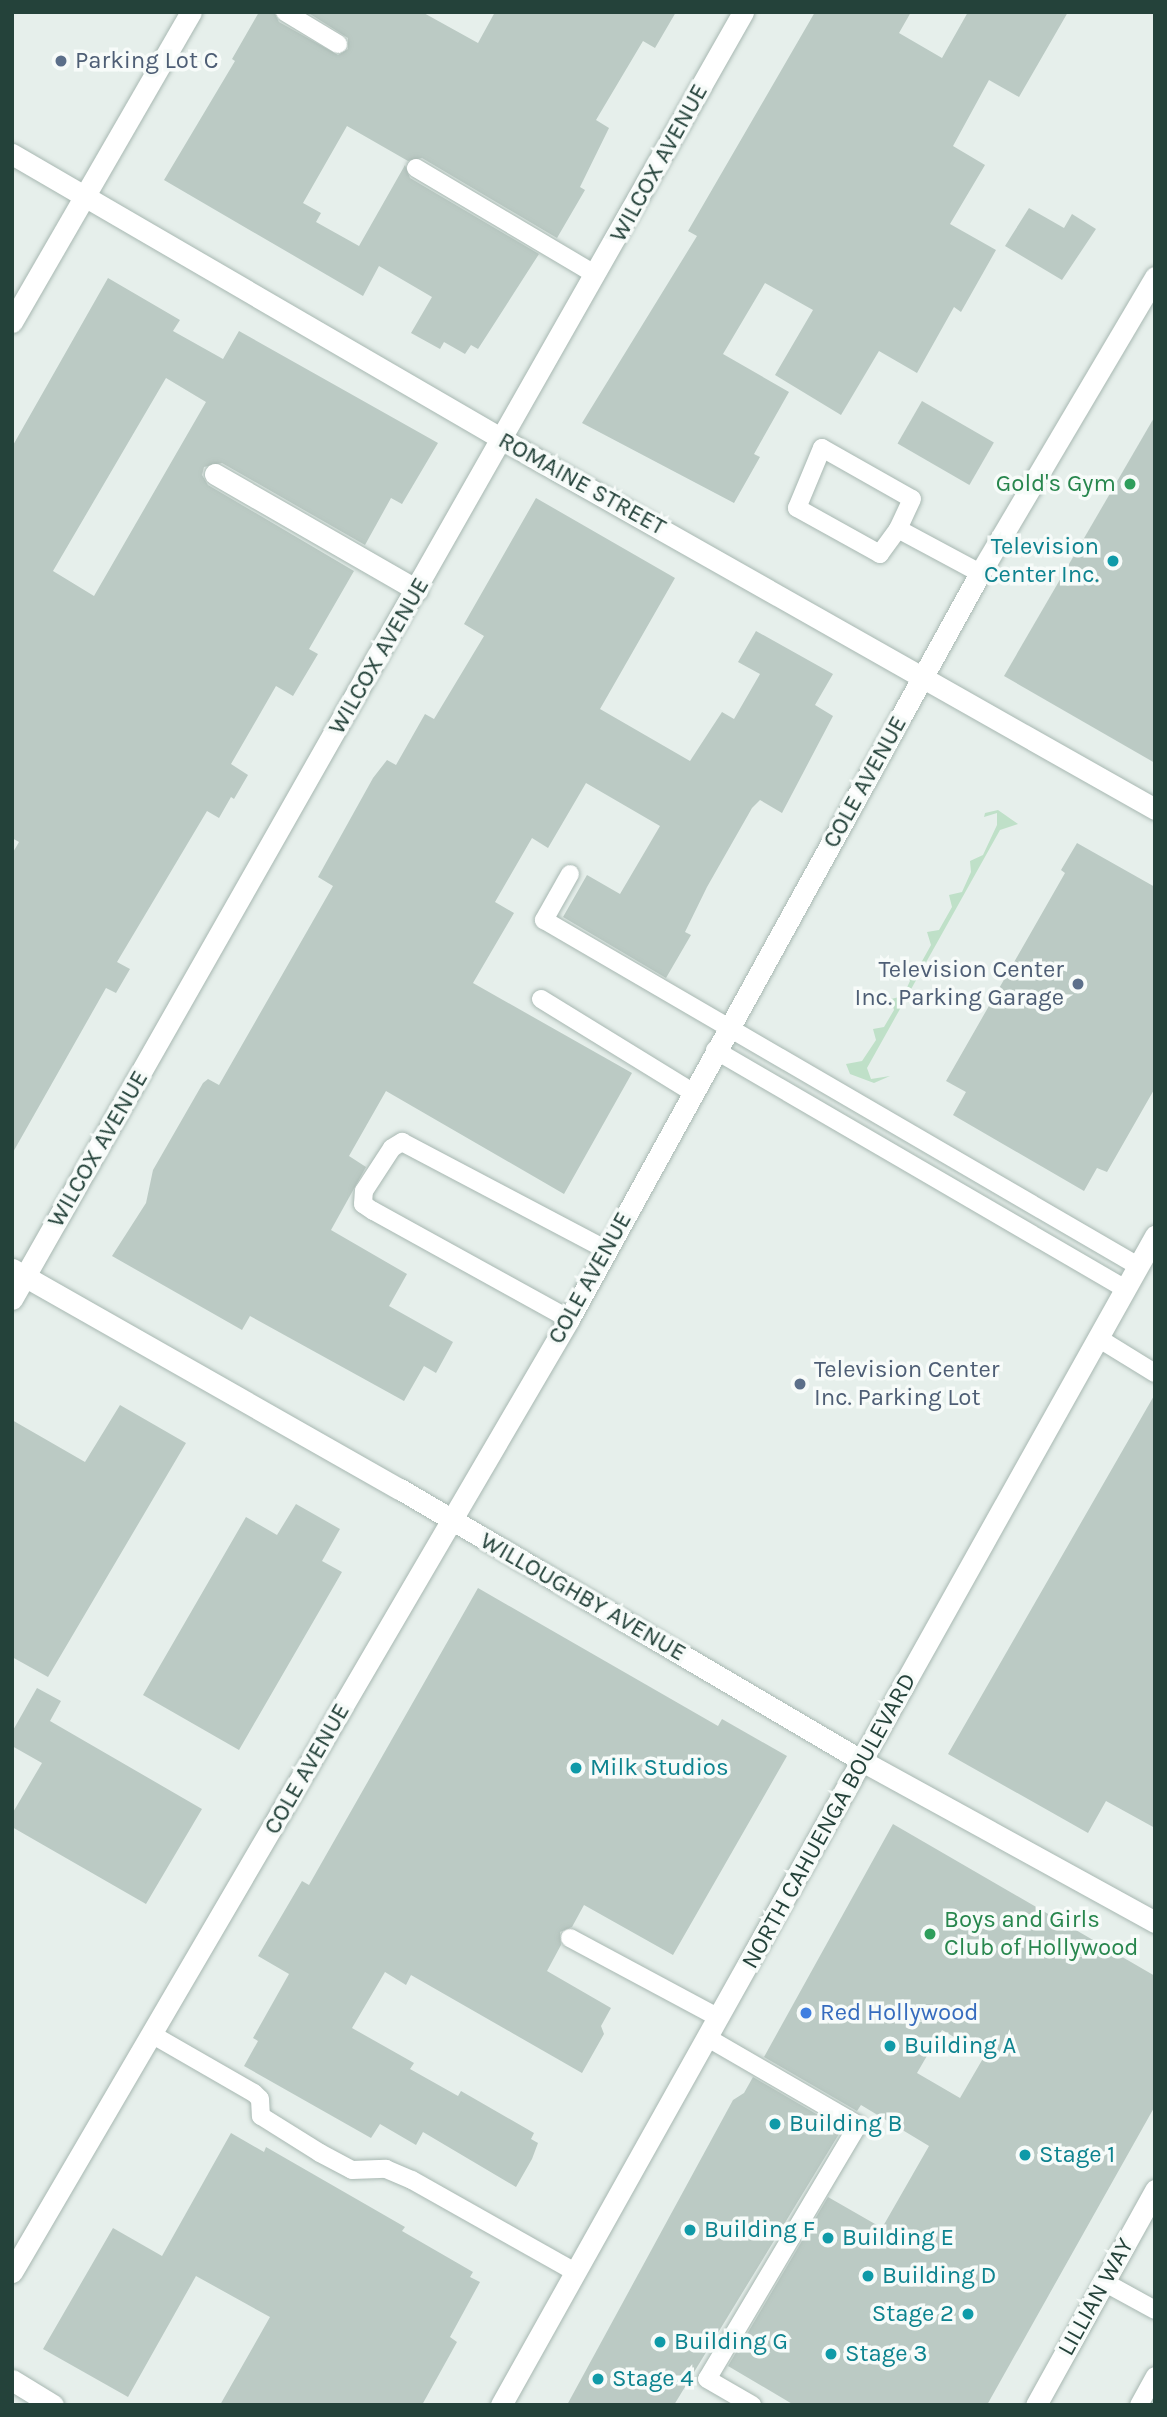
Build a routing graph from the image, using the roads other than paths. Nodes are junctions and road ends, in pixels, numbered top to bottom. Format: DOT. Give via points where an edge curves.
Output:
graph roads {
  1 [pos="191,12"];
  2 [pos="285,12"];
  3 [pos="736,15"];
  4 [pos="338,44"];
  5 [pos="12,154"];
  6 [pos="416,168"];
  7 [pos="85,196"];
  8 [pos="596,275"];
  9 [pos="1155,277"];
  10 [pos="12,322"];
  11 [pos="503,440"];
  12 [pos="215,474"];
  13 [pos="898,529"];
  14 [pos="980,573"];
  15 [pos="416,590"];
  16 [pos="925,677"];
  17 [pos="1155,809"];
  18 [pos="570,874"];
  19 [pos="541,999"];
  20 [pos="729,1025"];
  21 [pos="715,1051"];
  22 [pos="692,1092"];
  23 [pos="1155,1236"];
  24 [pos="607,1250"];
  25 [pos="1138,1266"];
  26 [pos="19,1273"];
  27 [pos="1125,1289"];
  28 [pos="12,1299"];
  29 [pos="569,1319"];
  30 [pos="1098,1338"];
  31 [pos="1155,1373"];
  32 [pos="450,1520"];
  33 [pos="864,1762"];
  34 [pos="1155,1922"];
  35 [pos="570,1938"];
  36 [pos="719,2018"];
  37 [pos="153,2035"];
  38 [pos="708,2038"];
  39 [pos="1155,2190"];
  40 [pos="12,2272"];
  41 [pos="575,2272"];
  42 [pos="1104,2282"];
  43 [pos="1155,2310"];
  44 [pos="1155,2376"];
  45 [pos="12,2380"];
  46 [pos="53,2405"];
  47 [pos="501,2405"];
  48 [pos="752,2405"];
  49 [pos="1036,2405"];
  50 [pos="1139,2405"];
  1 -- 7 [label="street"];
  2 -- 4 [label="lane"];
  3 -- 8 [label="street, WILCOX AVENUE"];
  5 -- 7 [label="street, ROMAINE STREET"];
  6 -- 8 [label="lane"];
  7 -- 10 [label="street"];
  7 -- 11 [label="street, ROMAINE STREET"];
  8 -- 11 [label="street, WILCOX AVENUE"];
  9 -- 14 [label="street, COLE AVENUE"];
  11 -- 15 [label="street, WILCOX AVENUE"];
  11 -- 16 [label="street, ROMAINE STREET"];
  12 -- 15 [label="street"];
  13 -- 13 [label="lane" via="912,499 822,448 797,508 880,554"];
  13 -- 14 [label="lane"];
  14 -- 16 [label="street, COLE AVENUE"];
  15 -- 26 [label="street, WILCOX AVENUE"];
  16 -- 17 [label="street, ROMAINE STREET"];
  16 -- 20 [label="street, COLE AVENUE"];
  18 -- 20 [label="lane" via="544,920"];
  19 -- 22 [label="lane"];
  20 -- 21 [label="street, COLE AVENUE"];
  20 -- 25 [label="lane"];
  21 -- 22 [label="street, COLE AVENUE"];
  21 -- 27 [label="lane"];
  22 -- 24 [label="street, COLE AVENUE"];
  23 -- 25 [label="street, NORTH CAHUENGA BOULEVARD"];
  24 -- 29 [label="street, COLE AVENUE"];
  24 -- 29 [label="lane" via="402,1142 392,1148 364,1191 363,1204 373,1211"];
  25 -- 27 [label="street, NORTH CAHUENGA BOULEVARD"];
  26 -- 28 [label="street, WILCOX AVENUE"];
  26 -- 32 [label="street, WILLOUGHBY AVENUE"];
  27 -- 30 [label="street, NORTH CAHUENGA BOULEVARD"];
  29 -- 32 [label="street, COLE AVENUE"];
  30 -- 31 [label="lane"];
  30 -- 33 [label="street, NORTH CAHUENGA BOULEVARD"];
  32 -- 33 [label="street, WILLOUGHBY AVENUE"];
  32 -- 37 [label="street, COLE AVENUE"];
  33 -- 34 [label="street, WILLOUGHBY AVENUE"];
  33 -- 36 [label="street, NORTH CAHUENGA BOULEVARD"];
  35 -- 36 [label="lane"];
  36 -- 38 [label="street, NORTH CAHUENGA BOULEVARD"];
  37 -- 40 [label="street, COLE AVENUE"];
  37 -- 41 [label="lane" via="254,2094 260,2099 261,2116 273,2127 352,2171 386,2169 412,2180"];
  38 -- 41 [label="street, NORTH CAHUENGA BOULEVARD"];
  38 -- 48 [label="lane" via="858,2125 707,2379"];
  39 -- 42 [label="street, LILLIAN WAY"];
  41 -- 47 [label="street, NORTH CAHUENGA BOULEVARD"];
  42 -- 43 [label="lane"];
  42 -- 49 [label="street, LILLIAN WAY"];
  44 -- 50 [label="lane"];
  45 -- 46 [label="street"];
}
